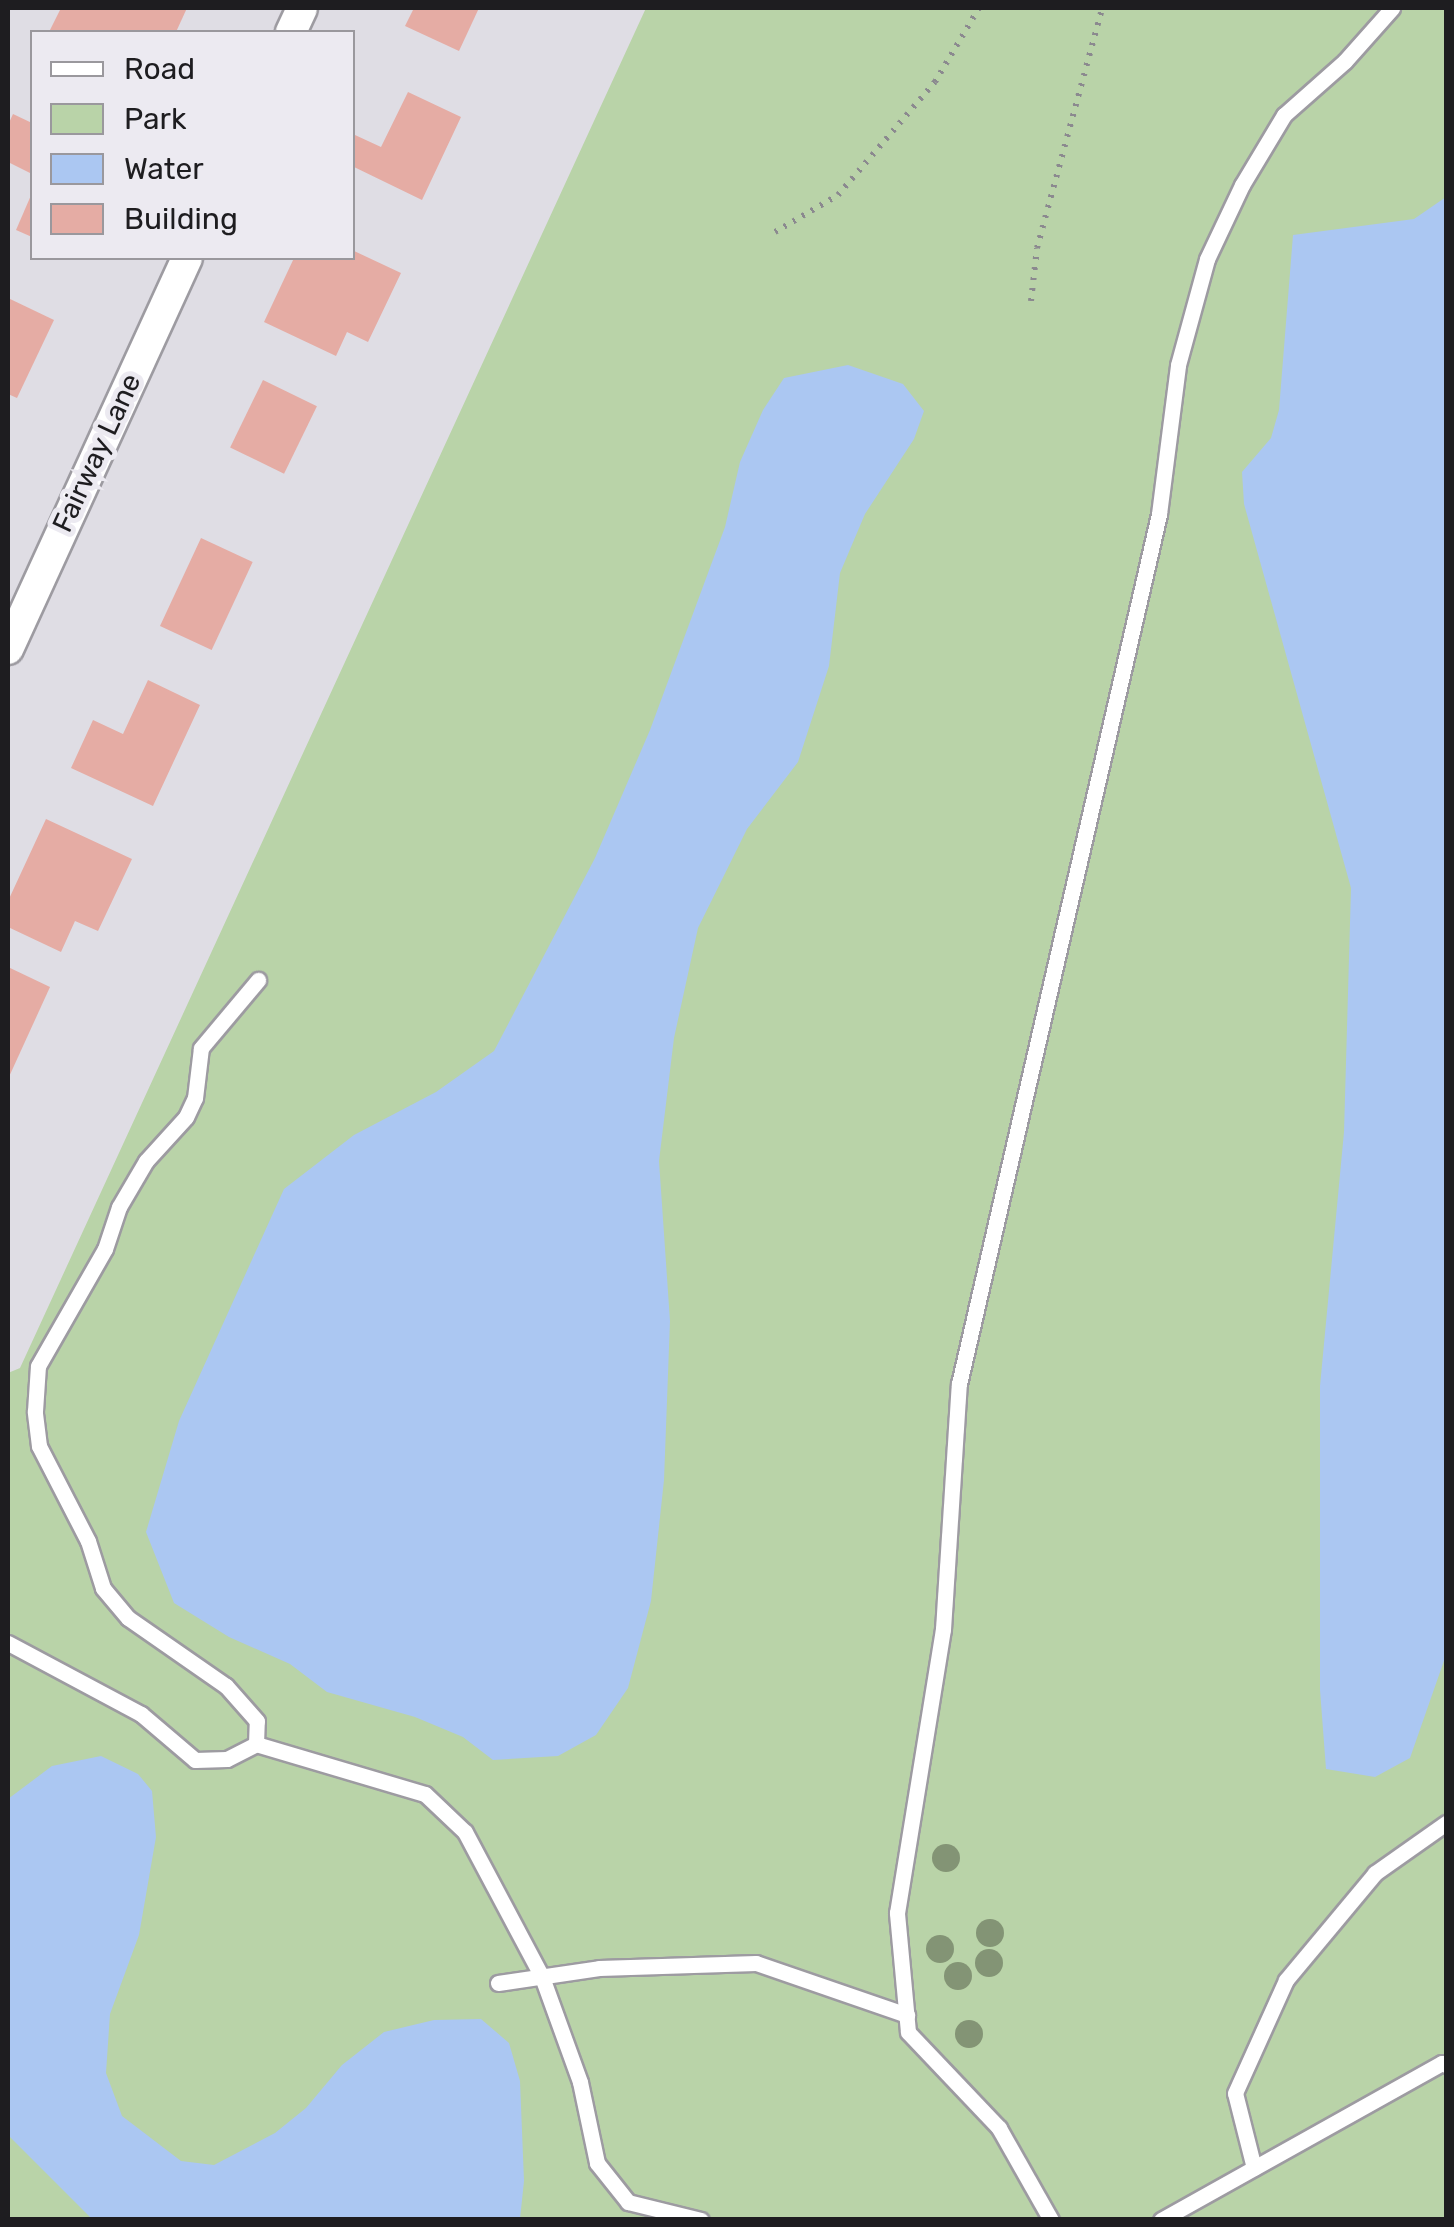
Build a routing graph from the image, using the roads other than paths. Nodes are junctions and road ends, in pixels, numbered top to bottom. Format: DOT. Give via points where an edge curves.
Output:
graph roads {
  1 [pos="1392,8"];
  2 [pos="187,260"];
  3 [pos="8,649"];
  4 [pos="258,980"];
  5 [pos="8,1643"];
  6 [pos="256,1744"];
  7 [pos="1446,1824"];
  8 [pos="542,1976"];
  9 [pos="498,1983"];
  10 [pos="907,2015"];
  11 [pos="1446,2065"];
  12 [pos="1254,2168"];
  13 [pos="701,2220"];
  14 [pos="1051,2220"];
  15 [pos="1161,2220"];
  1 -- 10 [label="lane" via="1284,115 1242,184 1207,260 1178,365 1159,514 959,1384 943,1630 898,1913"];
  2 -- 3 [label="street, Fairway Lane"];
  4 -- 6 [label="lane" via="201,1048 186,1117 146,1161 119,1206 105,1249 38,1366 36,1411 39,1446 88,1541 104,1588 128,1618 226,1686 257,1722"];
  5 -- 6 [label="lane" via="141,1714 195,1760 227,1759"];
  6 -- 8 [label="lane" via="425,1794 466,1832"];
  7 -- 12 [label="lane" via="1375,1873 1286,1980 1235,2093"];
  8 -- 9 [label="lane"];
  8 -- 10 [label="lane" via="756,1964"];
  8 -- 13 [label="lane" via="580,2082 597,2163 628,2202"];
  10 -- 14 [label="lane" via="908,2032 999,2128"];
  11 -- 12 [label="lane"];
  12 -- 15 [label="lane"];
}
